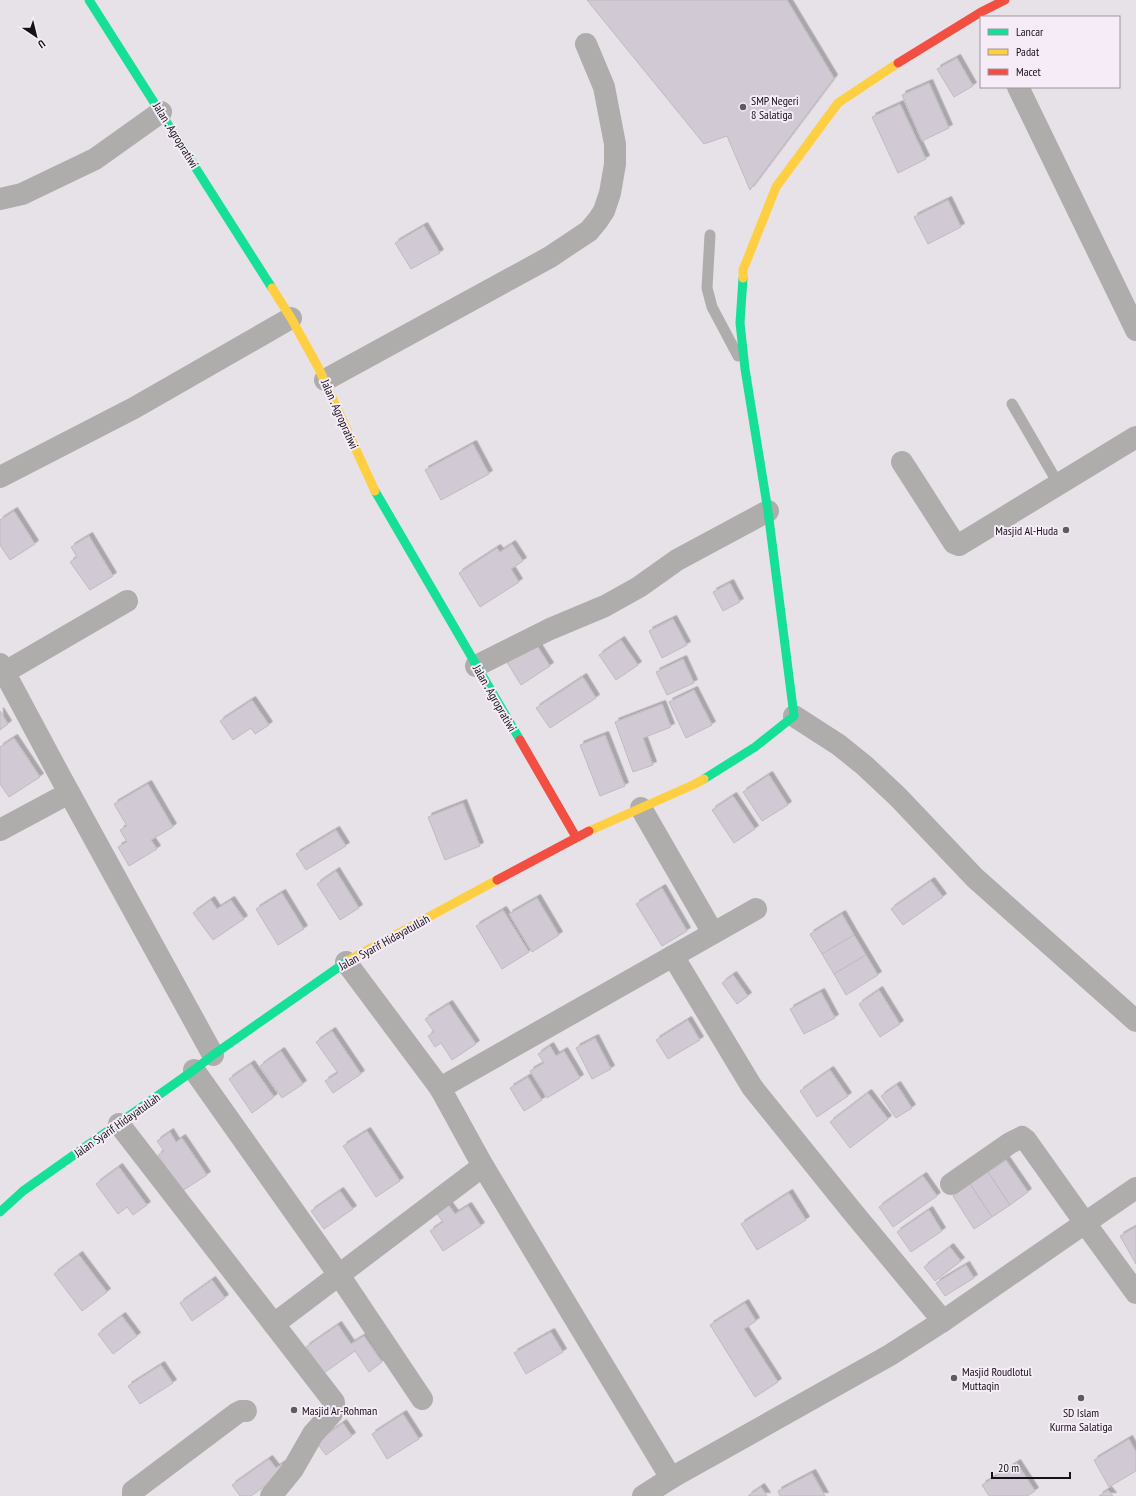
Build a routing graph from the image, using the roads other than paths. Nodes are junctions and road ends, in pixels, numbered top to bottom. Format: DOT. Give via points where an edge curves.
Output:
graph roads {
  1 [pos="89,0"];
  2 [pos="993,7"];
  3 [pos="586,44"];
  4 [pos="1018,88"];
  5 [pos="161,112"];
  6 [pos="0,199"];
  7 [pos="710,235"];
  8 [pos="291,318"];
  9 [pos="1136,330"];
  10 [pos="745,368"];
  11 [pos="325,380"];
  12 [pos="1012,404"];
  13 [pos="1136,437"];
  14 [pos="902,462"];
  15 [pos="0,477"];
  16 [pos="1059,485"];
  17 [pos="768,511"];
  18 [pos="127,601"];
  19 [pos="476,666"];
  20 [pos="2,668"];
  21 [pos="794,716"];
  22 [pos="69,793"];
  23 [pos="641,808"];
  24 [pos="0,830"];
  25 [pos="576,837"];
  26 [pos="756,909"];
  27 [pos="713,933"];
  28 [pos="673,956"];
  29 [pos="346,962"];
  30 [pos="1136,1021"];
  31 [pos="213,1055"];
  32 [pos="194,1070"];
  33 [pos="440,1088"];
  34 [pos="119,1124"];
  35 [pos="483,1166"];
  36 [pos="951,1184"];
  37 [pos="1136,1188"];
  38 [pos="0,1212"];
  39 [pos="1085,1223"];
  40 [pos="339,1275"];
  41 [pos="1136,1293"];
  42 [pos="943,1321"];
  43 [pos="274,1324"];
  44 [pos="422,1399"];
  45 [pos="246,1411"];
  46 [pos="671,1478"];
  47 [pos="133,1496"];
  48 [pos="272,1496"];
  49 [pos="643,1496"];
  1 -- 5 [label="street, Jalan . Agropratiwi"];
  2 -- 10 [label="street" via="894,65 838,103 776,187 743,270 740,323"];
  3 -- 11 [label="street" via="604,87 615,144 616,164 610,193 598,220 589,231 550,257"];
  4 -- 9 [label="street"];
  5 -- 6 [label="street" via="95,159 22,194"];
  5 -- 8 [label="street, Jalan . Agropratiwi"];
  7 -- 10 [label="lane" via="707,288 712,306"];
  8 -- 11 [label="street, Jalan . Agropratiwi"];
  8 -- 15 [label="street" via="134,408"];
  10 -- 17 [label="street"];
  11 -- 19 [label="street, Jalan . Agropratiwi" via="378,497"];
  12 -- 16 [label="lane"];
  13 -- 16 [label="street"];
  14 -- 16 [label="street" via="957,545"];
  17 -- 19 [label="street" via="677,560 639,587 605,606 550,629"];
  17 -- 21 [label="street"];
  18 -- 20 [label="street"];
  19 -- 25 [label="street, Jalan . Agropratiwi"];
  20 -- 22 [label="street"];
  21 -- 23 [label="street, Jalan Syarif Hidayatullah" via="755,747 702,780"];
  21 -- 30 [label="street" via="839,745 865,766 975,878"];
  22 -- 24 [label="street"];
  22 -- 31 [label="street"];
  23 -- 25 [label="street, Jalan Syarif Hidayatullah"];
  23 -- 27 [label="street"];
  25 -- 29 [label="street, Jalan Syarif Hidayatullah"];
  26 -- 27 [label="street"];
  27 -- 28 [label="street"];
  28 -- 33 [label="street"];
  28 -- 42 [label="street" via="752,1087"];
  29 -- 31 [label="street, Jalan Syarif Hidayatullah"];
  29 -- 33 [label="street"];
  31 -- 32 [label="street, Jalan Syarif Hidayatullah"];
  32 -- 34 [label="street, Jalan Syarif Hidayatullah"];
  32 -- 40 [label="street"];
  33 -- 35 [label="street"];
  34 -- 38 [label="street, Jalan Syarif Hidayatullah" via="23,1191"];
  34 -- 43 [label="street"];
  35 -- 40 [label="street"];
  35 -- 46 [label="street"];
  36 -- 39 [label="street" via="1022,1137"];
  37 -- 39 [label="street"];
  39 -- 41 [label="street"];
  39 -- 42 [label="street"];
  40 -- 43 [label="street"];
  40 -- 44 [label="street"];
  42 -- 46 [label="street" via="884,1358"];
  43 -- 48 [label="street" via="334,1402 334,1407 332,1413 313,1434 294,1469"];
  45 -- 47 [label="street" via="237,1413 133,1492"];
  46 -- 49 [label="street"];
}
